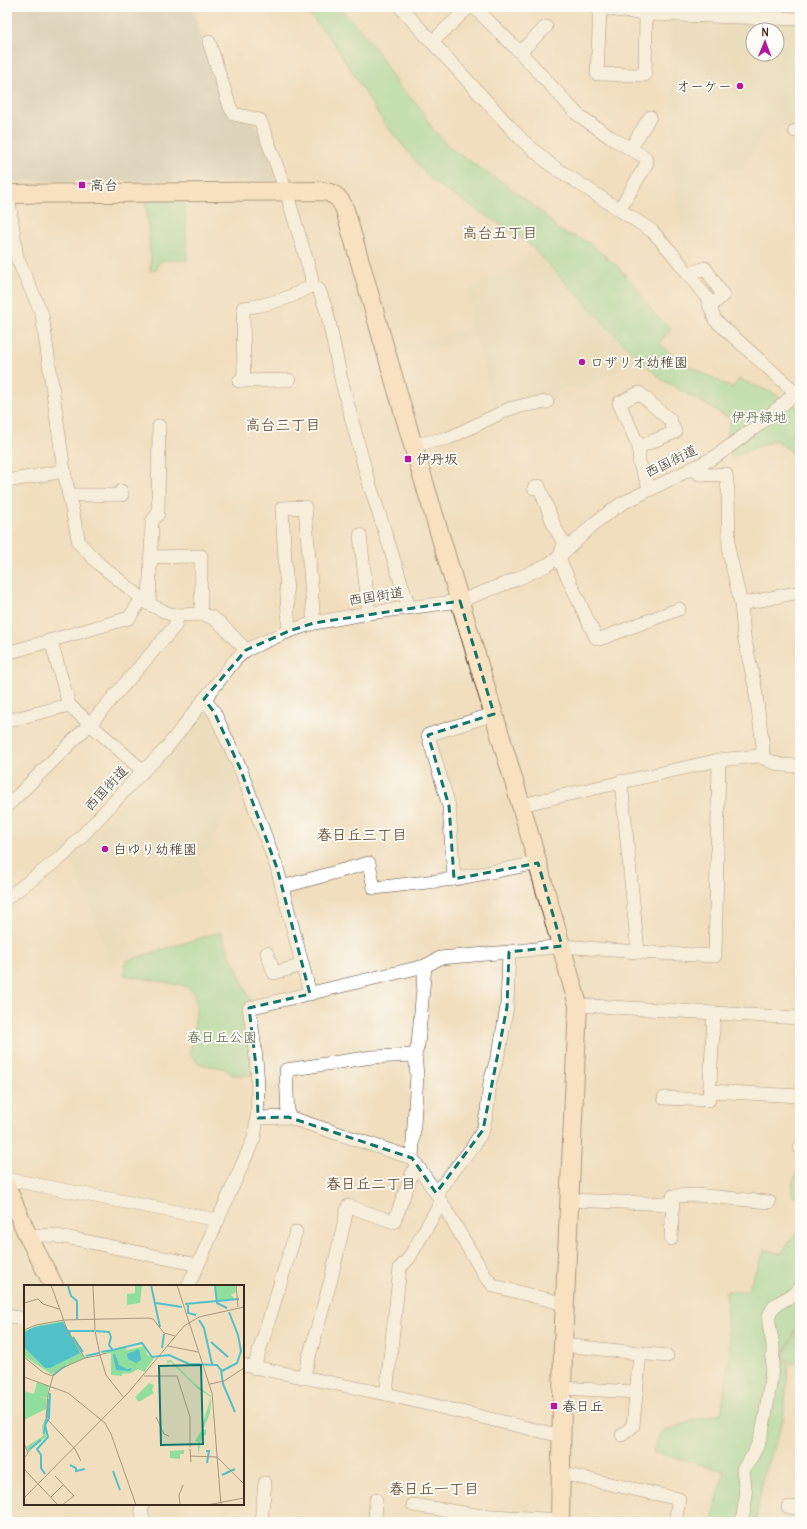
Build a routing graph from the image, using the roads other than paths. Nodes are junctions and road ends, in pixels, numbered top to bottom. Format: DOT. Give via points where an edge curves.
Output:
graph roads {
  1 [pos="400,7"];
  2 [pos="469,7"];
  3 [pos="474,7"];
  4 [pos="597,8"];
  5 [pos="646,14"];
  6 [pos="800,19"];
  7 [pos="546,27"];
  8 [pos="209,42"];
  9 [pos="432,42"];
  10 [pos="520,52"];
  11 [pos="650,117"];
  12 [pos="630,149"];
  13 [pos="286,191"];
  14 [pos="8,194"];
  15 [pos="620,209"];
  16 [pos="312,285"];
  17 [pos="289,380"];
  18 [pos="799,395"];
  19 [pos="547,402"];
  20 [pos="159,426"];
  21 [pos="413,445"];
  22 [pos="639,447"];
  23 [pos="693,468"];
  24 [pos="64,471"];
  25 [pos="7,481"];
  26 [pos="534,488"];
  27 [pos="650,489"];
  28 [pos="122,495"];
  29 [pos="69,496"];
  30 [pos="360,535"];
  31 [pos="560,556"];
  32 [pos="151,557"];
  33 [pos="800,594"];
  34 [pos="460,601"];
  35 [pos="146,602"];
  36 [pos="741,604"];
  37 [pos="409,607"];
  38 [pos="679,610"];
  39 [pos="368,613"];
  40 [pos="201,614"];
  41 [pos="178,615"];
  42 [pos="314,623"];
  43 [pos="289,631"];
  44 [pos="51,641"];
  45 [pos="246,650"];
  46 [pos="7,652"];
  47 [pos="204,699"];
  48 [pos="69,705"];
  49 [pos="494,714"];
  50 [pos="7,721"];
  51 [pos="90,724"];
  52 [pos="762,757"];
  53 [pos="719,760"];
  54 [pos="800,766"];
  55 [pos="143,771"];
  56 [pos="621,781"];
  57 [pos="521,805"];
  58 [pos="7,806"];
  59 [pos="538,863"];
  60 [pos="454,879"];
  61 [pos="282,887"];
  62 [pos="7,898"];
  63 [pos="562,946"];
  64 [pos="509,952"];
  65 [pos="638,952"];
  66 [pos="267,953"];
  67 [pos="303,966"];
  68 [pos="425,966"];
  69 [pos="310,994"];
  70 [pos="578,1005"];
  71 [pos="714,1013"];
  72 [pos="800,1018"];
  73 [pos="415,1055"];
  74 [pos="709,1091"];
  75 [pos="800,1096"];
  76 [pos="664,1098"];
  77 [pos="288,1117"];
  78 [pos="258,1118"];
  79 [pos="415,1163"];
  80 [pos="7,1179"];
  81 [pos="7,1188"];
  82 [pos="438,1197"];
  83 [pos="569,1200"];
  84 [pos="769,1202"];
  85 [pos="672,1204"];
  86 [pos="218,1220"];
  87 [pos="296,1232"];
  88 [pos="28,1236"];
  89 [pos="671,1239"];
  90 [pos="198,1265"];
  91 [pos="53,1285"];
  92 [pos="188,1285"];
  93 [pos="800,1286"];
  94 [pos="565,1304"];
  95 [pos="7,1316"];
  96 [pos="24,1319"];
  97 [pos="563,1345"];
  98 [pos="640,1354"];
  99 [pos="668,1356"];
  100 [pos="249,1367"];
  101 [pos="303,1378"];
  102 [pos="562,1388"];
  103 [pos="636,1392"];
  104 [pos="386,1394"];
  105 [pos="622,1435"];
  106 [pos="561,1436"];
  107 [pos="560,1473"];
  108 [pos="265,1483"];
  109 [pos="376,1500"];
  110 [pos="413,1504"];
  111 [pos="141,1505"];
  112 [pos="560,1521"];
  113 [pos="143,1522"];
  114 [pos="261,1522"];
  115 [pos="375,1522"];
  116 [pos="675,1522"];
  117 [pos="742,1522"];
  1 -- 9 [label="street"];
  2 -- 9 [label="street"];
  3 -- 10 [label="street"];
  4 -- 5 [label="street"];
  4 -- 5 [label="street" via="597,77 645,75"];
  5 -- 6 [label="street"];
  7 -- 10 [label="street"];
  8 -- 13 [label="street" via="230,107 234,114 260,120"];
  9 -- 15 [label="street" via="522,140 551,165"];
  10 -- 12 [label="street" via="577,114"];
  11 -- 12 [label="street"];
  12 -- 15 [label="street" via="645,158 647,163"];
  13 -- 14 [label="street"];
  13 -- 16 [label="street"];
  13 -- 21 [label="street" via="327,191 338,197 342,204"];
  14 -- 24 [label="street" via="17,258 42,314"];
  15 -- 18 [label="street" via="652,231 672,253 707,298 715,320"];
  16 -- 17 [label="street" via="281,300 260,306 237,308 241,381"];
  16 -- 37 [label="street" via="319,290 327,312 341,379 366,473"];
  18 -- 23 [label="street, 西国街道" via="715,457"];
  19 -- 21 [label="street" via="509,409 449,438"];
  20 -- 32 [label="street" via="158,514 152,521"];
  21 -- 34 [label="street"];
  22 -- 22 [label="street" via="675,432 670,420 639,393 619,403"];
  22 -- 27 [label="street" via="639,462"];
  23 -- 27 [label="street, 西国街道"];
  23 -- 36 [label="street" via="699,474 726,474 729,552"];
  24 -- 25 [label="street"];
  24 -- 29 [label="street"];
  26 -- 31 [label="street" via="539,486 555,528 564,543"];
  27 -- 31 [label="street, 西国街道" via="621,504 597,521"];
  28 -- 29 [label="street"];
  29 -- 35 [label="street" via="79,543"];
  30 -- 39 [label="street"];
  31 -- 34 [label="street, 西国街道" via="517,579"];
  31 -- 38 [label="street" via="596,638 600,639"];
  32 -- 35 [label="street"];
  32 -- 40 [label="street" via="201,556"];
  33 -- 36 [label="street"];
  34 -- 37 [label="street, 西国街道"];
  34 -- 49 [label="street"];
  35 -- 41 [label="street" via="162,612"];
  35 -- 44 [label="street" via="129,618"];
  36 -- 52 [label="street" via="763,747"];
  37 -- 39 [label="street, 西国街道"];
  39 -- 42 [label="street, 西国街道"];
  40 -- 41 [label="street"];
  40 -- 45 [label="street" via="217,620"];
  41 -- 51 [label="street" via="175,626"];
  42 -- 43 [label="street, 西国街道"];
  42 -- 43 [label="street" via="305,507 282,508"];
  43 -- 45 [label="street, 西国街道"];
  44 -- 46 [label="street"];
  44 -- 48 [label="street"];
  45 -- 47 [label="street, 西国街道"];
  47 -- 55 [label="street, 西国街道" via="165,750"];
  47 -- 61 [label="street" via="214,712 240,768 278,868"];
  48 -- 50 [label="street"];
  48 -- 51 [label="street"];
  49 -- 57 [label="street"];
  49 -- 60 [label="street" via="428,735 449,806"];
  51 -- 55 [label="street"];
  51 -- 58 [label="street"];
  52 -- 53 [label="street"];
  52 -- 54 [label="street" via="777,764"];
  53 -- 56 [label="street"];
  53 -- 65 [label="street" via="715,956"];
  55 -- 62 [label="street, 西国街道" via="64,855"];
  56 -- 57 [label="street"];
  56 -- 65 [label="street"];
  57 -- 59 [label="street"];
  59 -- 60 [label="street"];
  59 -- 63 [label="street"];
  60 -- 61 [label="street" via="374,888 369,863"];
  61 -- 67 [label="street"];
  63 -- 64 [label="street"];
  63 -- 65 [label="street"];
  63 -- 70 [label="street"];
  64 -- 68 [label="street" via="440,958"];
  64 -- 82 [label="street" via="507,1007 500,1048 490,1082 483,1130"];
  66 -- 67 [label="street" via="274,973"];
  67 -- 69 [label="street"];
  68 -- 69 [label="street"];
  68 -- 73 [label="street"];
  69 -- 78 [label="street" via="249,1008 257,1074"];
  70 -- 71 [label="street"];
  70 -- 83 [label="street"];
  71 -- 72 [label="street"];
  71 -- 74 [label="street"];
  73 -- 77 [label="street" via="372,1057 286,1070"];
  73 -- 79 [label="street"];
  74 -- 75 [label="street"];
  74 -- 76 [label="street" via="709,1100"];
  77 -- 78 [label="street"];
  77 -- 79 [label="street"];
  78 -- 86 [label="street" via="254,1138"];
  79 -- 82 [label="street"];
  79 -- 101 [label="street" via="394,1222 348,1206 330,1283"];
  80 -- 86 [label="street"];
  81 -- 88 [label="street"];
  82 -- 94 [label="street" via="485,1276 494,1286"];
  82 -- 104 [label="street" via="409,1258 400,1268"];
  83 -- 85 [label="street"];
  83 -- 94 [label="street"];
  84 -- 85 [label="street" via="756,1196 689,1195 673,1196"];
  85 -- 89 [label="street"];
  86 -- 90 [label="street"];
  87 -- 100 [label="street"];
  88 -- 90 [label="street" via="49,1235 75,1239"];
  88 -- 91 [label="street"];
  90 -- 92 [label="street"];
  93 -- 117 [label="street" via="797,1293 771,1311 768,1320 773,1342 771,1385 766,1418 759,1441 754,1454 743,1469 746,1496"];
  94 -- 97 [label="street"];
  95 -- 96 [label="street"];
  97 -- 98 [label="street"];
  97 -- 102 [label="street"];
  98 -- 99 [label="street"];
  98 -- 103 [label="street"];
  100 -- 101 [label="street"];
  101 -- 104 [label="street"];
  102 -- 103 [label="street"];
  102 -- 106 [label="street"];
  103 -- 105 [label="street" via="633,1426"];
  104 -- 106 [label="street"];
  106 -- 107 [label="street"];
  107 -- 112 [label="street"];
  107 -- 116 [label="street" via="679,1499"];
  108 -- 114 [label="street"];
  109 -- 115 [label="street"];
  110 -- 112 [label="street" via="476,1515"];
  111 -- 113 [label="street"];
}
